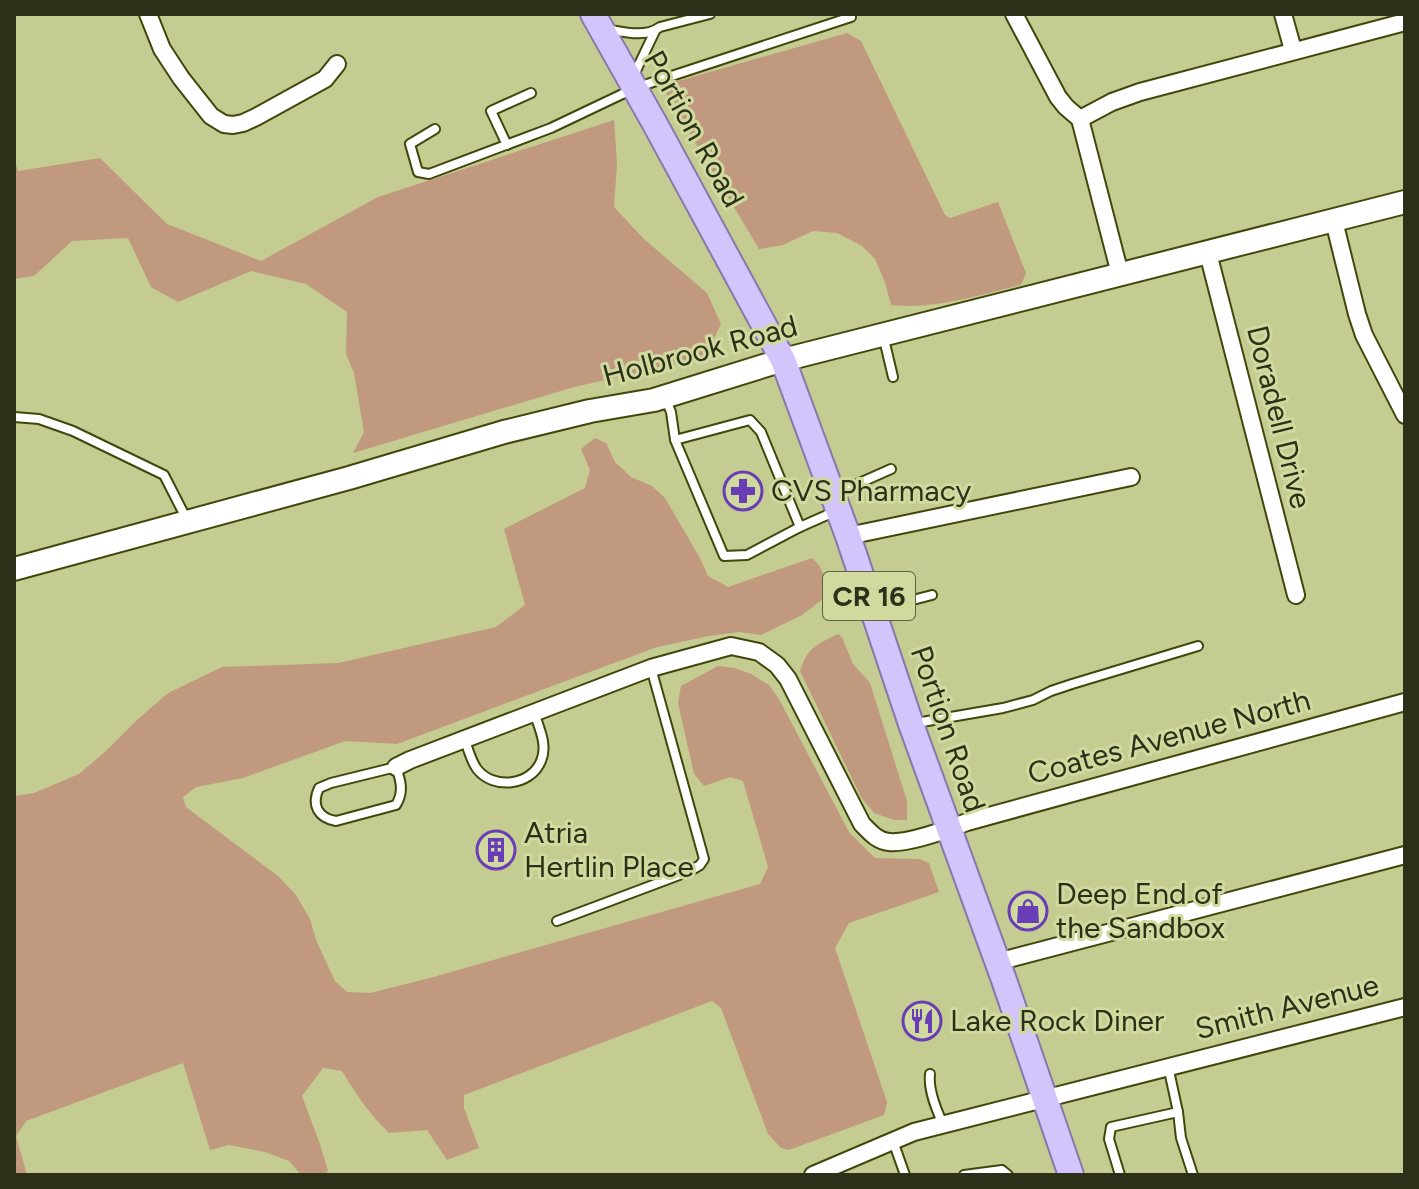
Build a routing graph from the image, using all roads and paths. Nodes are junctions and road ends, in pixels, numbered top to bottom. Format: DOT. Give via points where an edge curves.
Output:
graph roads {
  1 [pos="148,14"];
  2 [pos="710,14"];
  3 [pos="1014,14"];
  4 [pos="1283,14"];
  5 [pos="851,17"];
  6 [pos="597,21"];
  7 [pos="1405,22"];
  8 [pos="655,31"];
  9 [pos="1293,50"];
  10 [pos="337,64"];
  11 [pos="633,85"];
  12 [pos="531,93"];
  13 [pos="1080,119"];
  14 [pos="435,129"];
  15 [pos="507,145"];
  16 [pos="1405,202"];
  17 [pos="1334,221"];
  18 [pos="1208,253"];
  19 [pos="1120,274"];
  20 [pos="883,335"];
  21 [pos="783,360"];
  22 [pos="893,377"];
  23 [pos="665,397"];
  24 [pos="1405,415"];
  25 [pos="14,417"];
  26 [pos="675,440"];
  27 [pos="891,469"];
  28 [pos="1131,477"];
  29 [pos="836,502"];
  30 [pos="188,521"];
  31 [pos="800,527"];
  32 [pos="848,536"];
  33 [pos="14,569"];
  34 [pos="932,595"];
  35 [pos="1296,595"];
  36 [pos="874,611"];
  37 [pos="1198,646"];
  38 [pos="651,668"];
  39 [pos="1405,702"];
  40 [pos="534,712"];
  41 [pos="911,724"];
  42 [pos="464,739"];
  43 [pos="396,767"];
  44 [pos="949,829"];
  45 [pos="1405,855"];
  46 [pos="557,921"];
  47 [pos="997,962"];
  48 [pos="1405,1007"];
  49 [pos="1168,1066"];
  50 [pos="930,1074"];
  51 [pos="1043,1098"];
  52 [pos="1178,1112"];
  53 [pos="943,1124"];
  54 [pos="893,1141"];
  55 [pos="813,1175"];
  56 [pos="905,1175"];
  57 [pos="964,1175"];
  58 [pos="1008,1175"];
  59 [pos="1071,1175"];
  60 [pos="1120,1175"];
  61 [pos="1193,1175"];
  1 -- 10 [label="street" via="181,78 211,116 224,124 256,117 325,79"];
  2 -- 8 [label="lane"];
  3 -- 13 [label="street" via="1058,97"];
  4 -- 9 [label="street"];
  5 -- 11 [label="lane"];
  6 -- 8 [label="lane" via="627,33"];
  6 -- 11 [label="main road, Portion Road / CR 16"];
  7 -- 9 [label="street"];
  8 -- 11 [label="lane"];
  9 -- 13 [label="street" via="1140,92"];
  11 -- 15 [label="lane"];
  11 -- 21 [label="main road, Portion Road / CR 16"];
  12 -- 15 [label="lane" via="491,111"];
  13 -- 19 [label="street"];
  14 -- 15 [label="lane" via="410,144 418,172 429,174"];
  16 -- 17 [label="street, Holbrook Road"];
  17 -- 18 [label="street, Holbrook Road"];
  17 -- 24 [label="street" via="1364,335"];
  18 -- 19 [label="street, Holbrook Road"];
  18 -- 35 [label="street, Doradell Drive"];
  19 -- 20 [label="street, Holbrook Road"];
  20 -- 21 [label="street, Holbrook Road"];
  20 -- 22 [label="lane"];
  21 -- 23 [label="street, Holbrook Road"];
  21 -- 29 [label="main road, Portion Road / CR 16"];
  23 -- 26 [label="lane"];
  23 -- 30 [label="street, Holbrook Road" via="504,432"];
  25 -- 30 [label="lane" via="73,431 164,475"];
  26 -- 31 [label="lane" via="750,420 761,432"];
  26 -- 31 [label="lane" via="724,556 747,555"];
  27 -- 29 [label="lane"];
  28 -- 32 [label="street"];
  29 -- 31 [label="lane"];
  29 -- 32 [label="main road, Portion Road / CR 16"];
  30 -- 33 [label="street, Holbrook Road"];
  32 -- 36 [label="main road, Portion Road / CR 16"];
  34 -- 36 [label="lane"];
  36 -- 41 [label="main road, Portion Road / CR 16"];
  37 -- 41 [label="lane" via="1033,700"];
  38 -- 40 [label="street"];
  38 -- 44 [label="street" via="731,646 759,652 788,679 862,824 875,837 890,842"];
  38 -- 46 [label="lane" via="704,859 690,871"];
  39 -- 44 [label="street, Coates Avenue North"];
  40 -- 42 [label="street"];
  40 -- 42 [label="lane" via="544,746 541,761 524,780 496,782 485,776"];
  41 -- 44 [label="main road, Portion Road / CR 16"];
  42 -- 43 [label="street"];
  43 -- 43 [label="lane" via="319,788 320,815 336,821 396,805 401,789"];
  44 -- 47 [label="main road, Portion Road / CR 16"];
  45 -- 47 [label="street"];
  47 -- 51 [label="main road, Portion Road / CR 16"];
  48 -- 49 [label="street, Smith Avenue"];
  49 -- 51 [label="street, Smith Avenue"];
  49 -- 52 [label="lane"];
  50 -- 53 [label="lane"];
  51 -- 53 [label="street, Smith Avenue"];
  51 -- 59 [label="main road, Portion Road / CR 16"];
  52 -- 60 [label="lane" via="1111,1127 1109,1139"];
  52 -- 61 [label="lane"];
  53 -- 54 [label="street, Smith Avenue"];
  54 -- 55 [label="street, Smith Avenue"];
  54 -- 56 [label="lane"];
  57 -- 58 [label="lane" via="1002,1170"];
}
